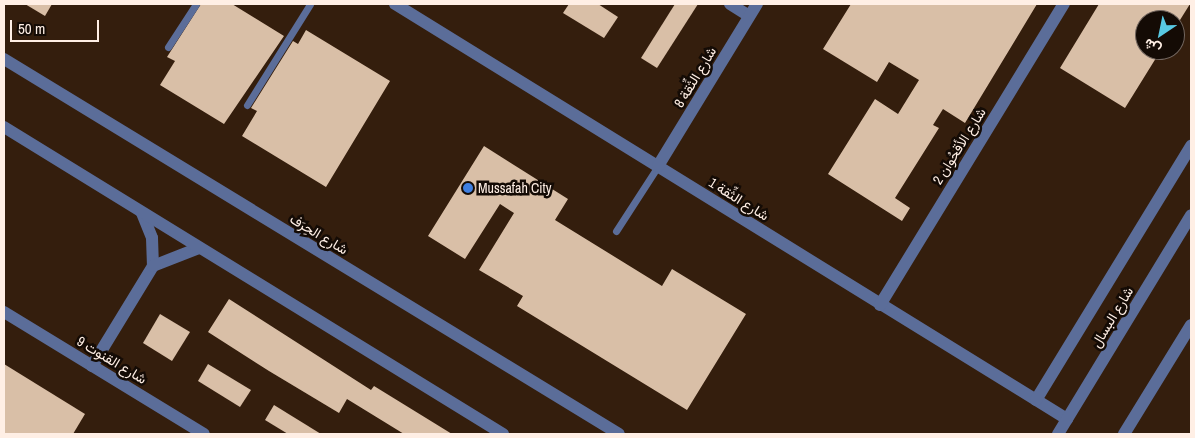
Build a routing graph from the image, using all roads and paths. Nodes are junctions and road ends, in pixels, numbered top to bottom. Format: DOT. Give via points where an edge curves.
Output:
graph roads {
  1 [pos="196,4"];
  2 [pos="310,4"];
  3 [pos="395,4"];
  4 [pos="730,4"];
  5 [pos="757,4"];
  6 [pos="1064,4"];
  7 [pos="750,16"];
  8 [pos="168,48"];
  9 [pos="4,59"];
  10 [pos="247,105"];
  11 [pos="4,127"];
  12 [pos="1191,146"];
  13 [pos="658,166"];
  14 [pos="142,213"];
  15 [pos="1191,215"];
  16 [pos="616,231"];
  17 [pos="199,248"];
  18 [pos="152,266"];
  19 [pos="880,305"];
  20 [pos="4,312"];
  21 [pos="1191,325"];
  22 [pos="92,366"];
  23 [pos="1036,400"];
  24 [pos="1067,420"];
  25 [pos="204,434"];
  26 [pos="503,434"];
  27 [pos="619,434"];
  28 [pos="1058,434"];
  29 [pos="1124,434"];
  1 -- 8 [label="lane"];
  2 -- 10 [label="lane"];
  3 -- 13 [label="street, شارع الثِّقة 1"];
  4 -- 7 [label="street"];
  5 -- 7 [label="street, شارع الثِّقة 8"];
  6 -- 19 [label="street, شارع الأقحُوان 2"];
  7 -- 13 [label="street, شارع الثِّقة 8"];
  9 -- 27 [label="street, شارع الحِرَف"];
  11 -- 14 [label="street"];
  12 -- 23 [label="street"];
  13 -- 16 [label="lane"];
  13 -- 19 [label="street, شارع الثِّقة 1"];
  14 -- 17 [label="street"];
  14 -- 18 [label="street" via="152,238"];
  15 -- 24 [label="street, شارع البسال"];
  17 -- 18 [label="street"];
  17 -- 26 [label="street"];
  18 -- 22 [label="street"];
  19 -- 23 [label="street, شارع الثِّقة 1"];
  20 -- 22 [label="street, شارع القنوت 9"];
  21 -- 29 [label="street"];
  22 -- 25 [label="street, شارع القنوت 9"];
  23 -- 24 [label="street, شارع الثِّقة 1"];
  24 -- 28 [label="street, شارع البسال"];
}
